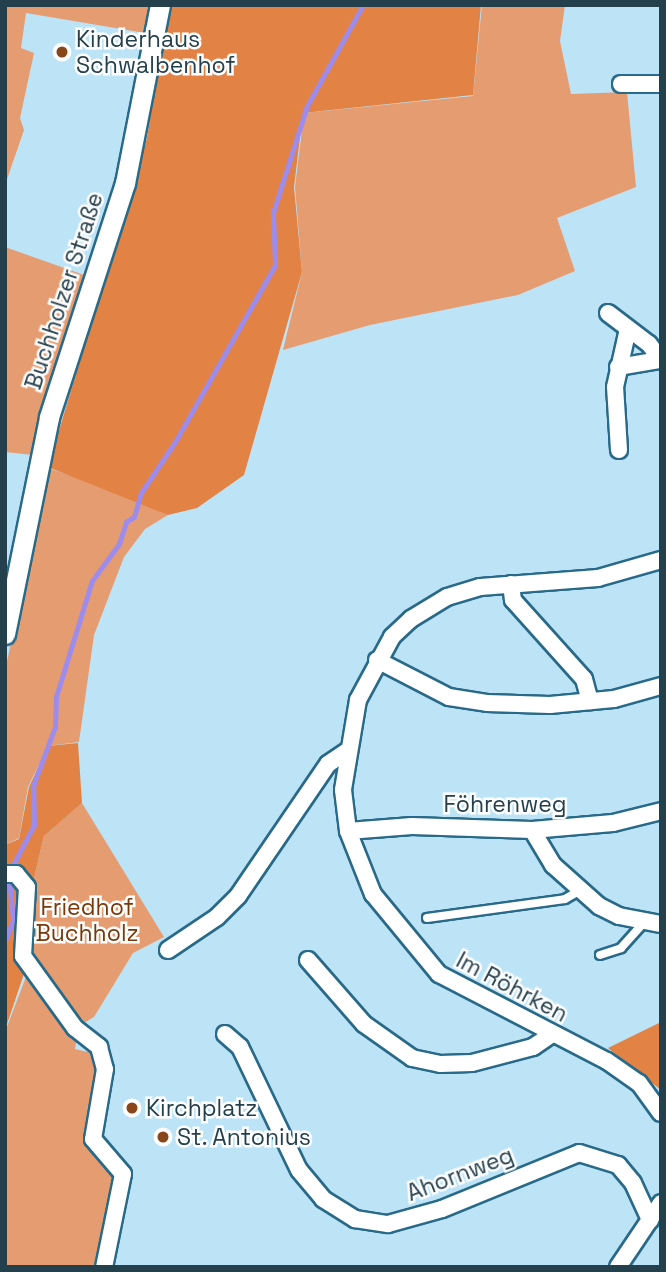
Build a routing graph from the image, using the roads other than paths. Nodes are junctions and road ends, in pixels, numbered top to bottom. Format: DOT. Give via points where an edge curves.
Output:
graph roads {
  1 [pos="160,5"];
  2 [pos="621,84"];
  3 [pos="661,84"];
  4 [pos="608,313"];
  5 [pos="628,328"];
  6 [pos="661,360"];
  7 [pos="618,367"];
  8 [pos="619,450"];
  9 [pos="661,561"];
  10 [pos="511,584"];
  11 [pos="5,634"];
  12 [pos="377,660"];
  13 [pos="661,685"];
  14 [pos="590,701"];
  15 [pos="346,752"];
  16 [pos="661,811"];
  17 [pos="532,830"];
  18 [pos="348,831"];
  19 [pos="5,874"];
  20 [pos="579,891"];
  21 [pos="427,918"];
  22 [pos="653,922"];
  23 [pos="167,950"];
  24 [pos="600,954"];
  25 [pos="308,960"];
  26 [pos="225,1034"];
  27 [pos="551,1035"];
  28 [pos="661,1113"];
  29 [pos="661,1203"];
  30 [pos="650,1220"];
  31 [pos="104,1267"];
  32 [pos="618,1267"];
  1 -- 11 [label="street, Buchholzer Straße" via="125,183 48,417"];
  2 -- 3 [label="street"];
  4 -- 5 [label="street"];
  5 -- 6 [label="street"];
  5 -- 7 [label="street"];
  6 -- 7 [label="street"];
  7 -- 8 [label="street" via="615,415"];
  9 -- 10 [label="street, Im Röhrken" via="598,578"];
  10 -- 12 [label="street, Im Röhrken" via="447,597 411,619"];
  10 -- 14 [label="street" via="520,608 583,679"];
  12 -- 14 [label="street" via="449,697 550,705"];
  12 -- 15 [label="street, Im Röhrken" via="358,700"];
  13 -- 14 [label="street"];
  15 -- 18 [label="street, Im Röhrken" via="343,790"];
  15 -- 23 [label="street" via="328,764 238,896 217,917"];
  16 -- 17 [label="street, Föhrenweg" via="612,823"];
  17 -- 18 [label="street, Föhrenweg" via="412,826"];
  17 -- 20 [label="street" via="553,865"];
  18 -- 27 [label="street, Im Röhrken" via="373,894 393,924 439,974"];
  19 -- 31 [label="street" via="16,874 27,887 23,956 75,1028 99,1047 105,1069 93,1139 123,1174"];
  20 -- 21 [label="lane" via="565,900"];
  20 -- 22 [label="street" via="619,916"];
  22 -- 24 [label="lane" via="621,948"];
  25 -- 27 [label="street" via="364,1024 412,1058 440,1064 472,1063 533,1048"];
  26 -- 30 [label="street, Ahornweg" via="240,1047 299,1170 323,1199 355,1219 388,1224 442,1209 579,1153 618,1165 633,1183"];
  27 -- 28 [label="street, Im Röhrken" via="607,1061 639,1083"];
  29 -- 30 [label="street"];
  30 -- 32 [label="street"];
}
